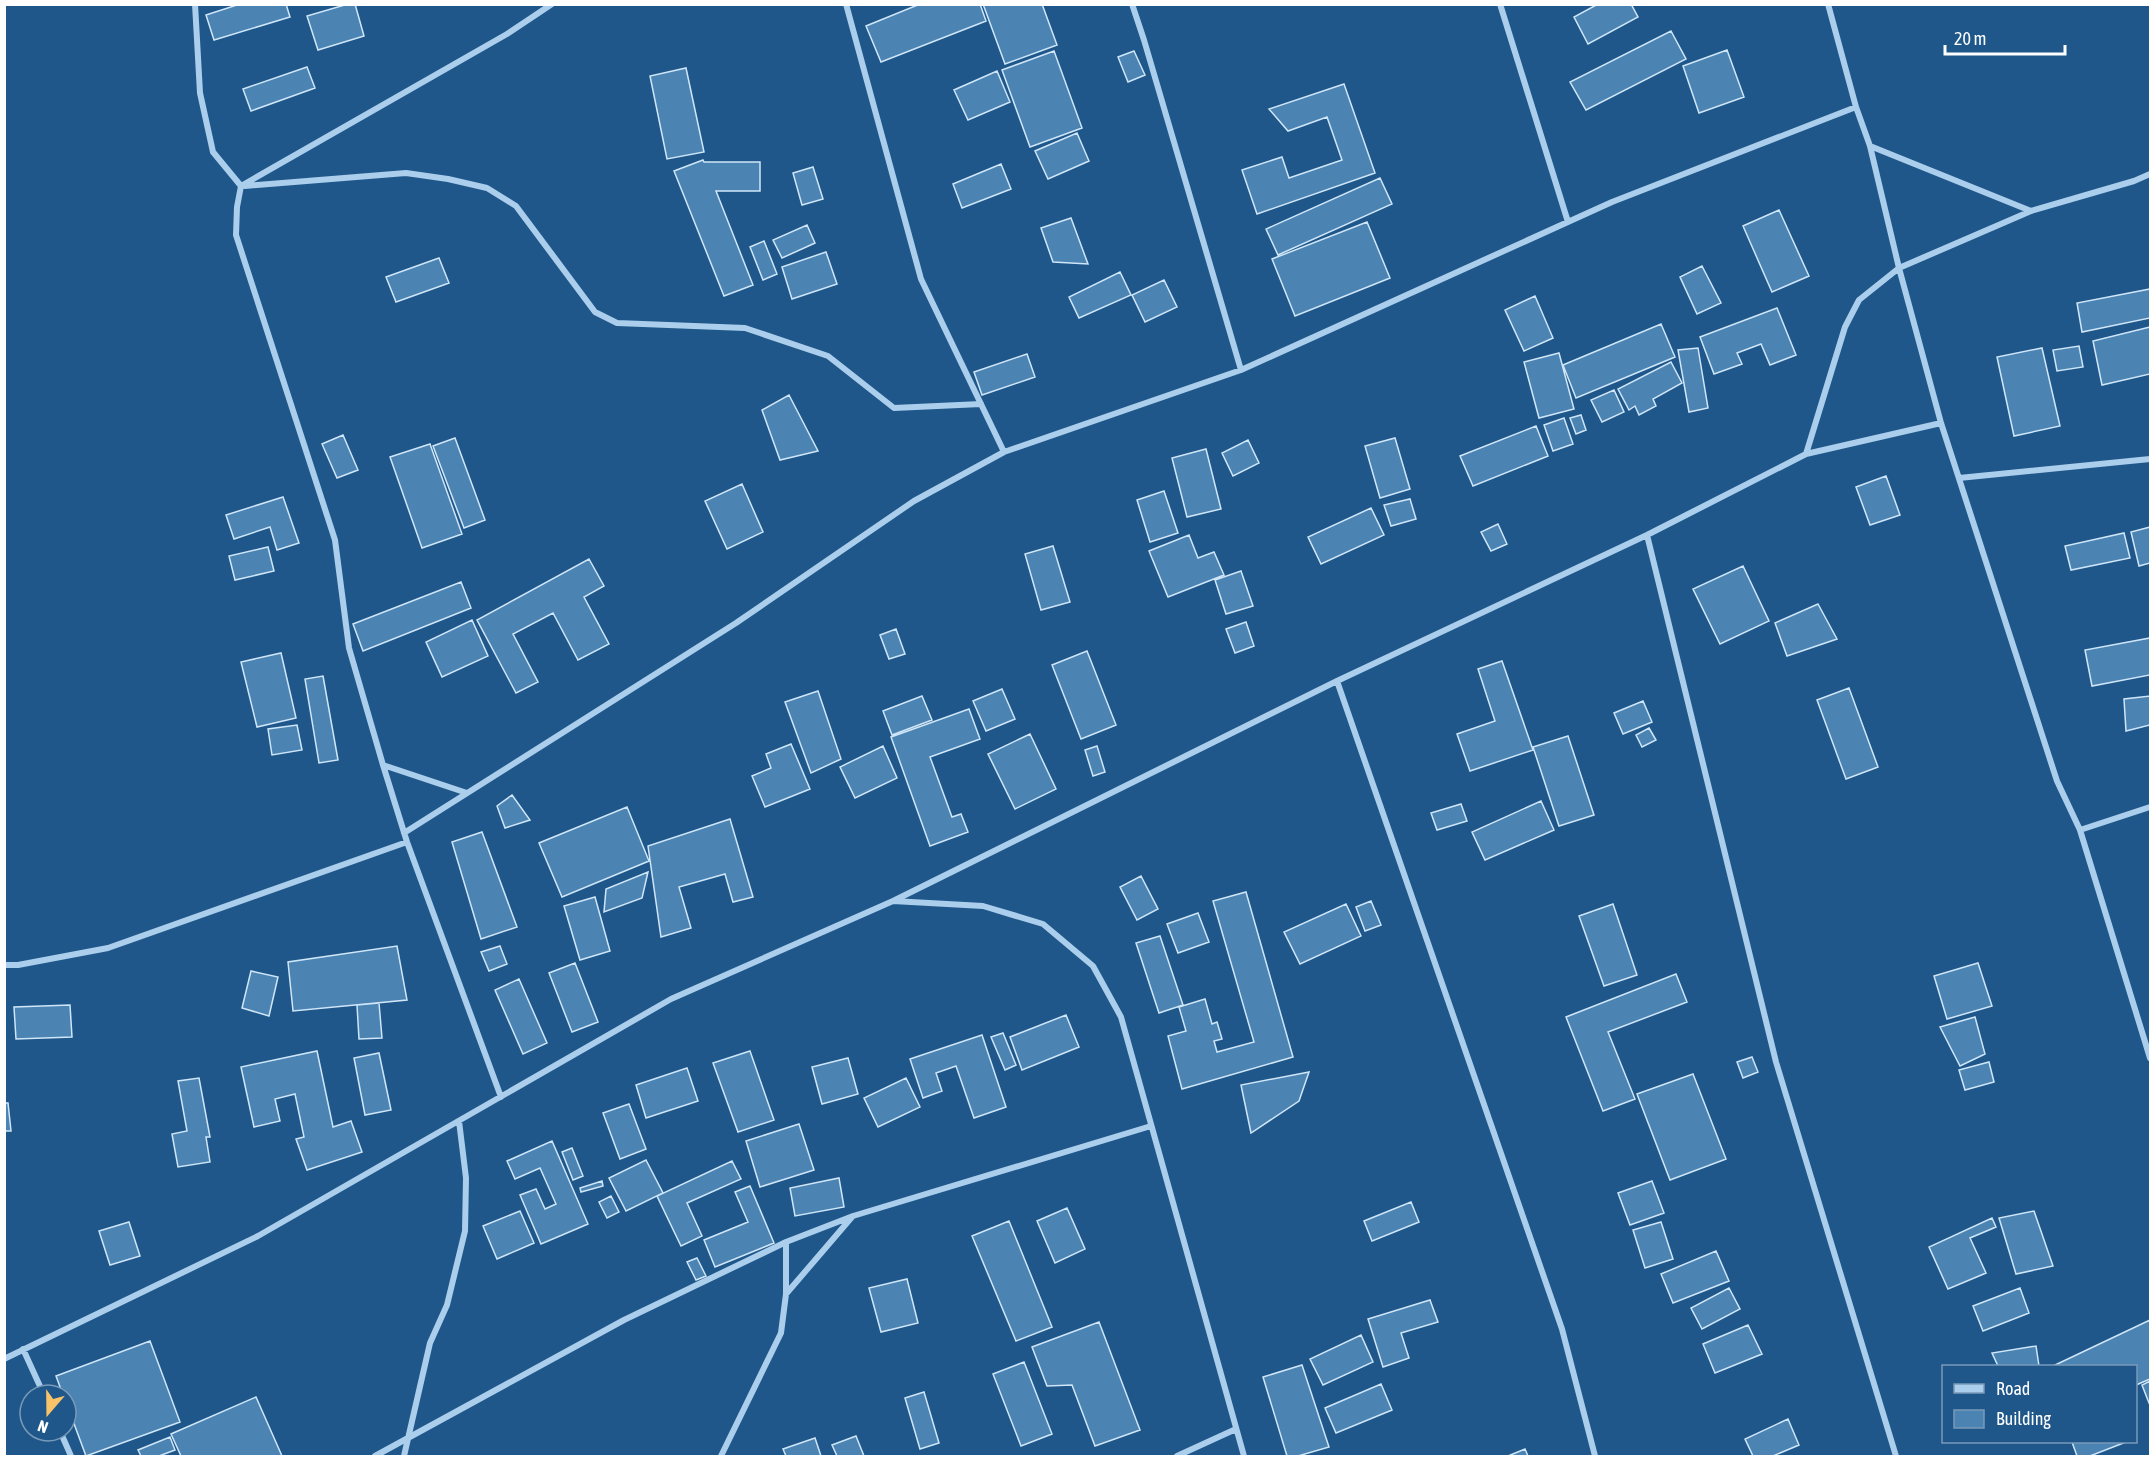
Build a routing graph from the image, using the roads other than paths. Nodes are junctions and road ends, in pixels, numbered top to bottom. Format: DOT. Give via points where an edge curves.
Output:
graph roads {
  1 [pos="195,4"];
  2 [pos="552,4"];
  3 [pos="846,4"];
  4 [pos="1132,4"];
  5 [pos="1500,4"];
  6 [pos="1828,4"];
  7 [pos="1856,106"];
  8 [pos="1870,146"];
  9 [pos="2151,174"];
  10 [pos="241,186"];
  11 [pos="2031,211"];
  12 [pos="1568,222"];
  13 [pos="1899,268"];
  14 [pos="1241,370"];
  15 [pos="981,404"];
  16 [pos="1941,423"];
  17 [pos="1004,452"];
  18 [pos="1806,454"];
  19 [pos="2151,459"];
  20 [pos="1959,478"];
  21 [pos="1647,535"];
  22 [pos="1337,681"];
  23 [pos="383,765"];
  24 [pos="467,793"];
  25 [pos="2151,807"];
  26 [pos="2080,830"];
  27 [pos="404,833"];
  28 [pos="407,842"];
  29 [pos="893,901"];
  30 [pos="4,965"];
  31 [pos="2151,1058"];
  32 [pos="501,1097"];
  33 [pos="459,1121"];
  34 [pos="1151,1126"];
  35 [pos="853,1216"];
  36 [pos="786,1242"];
  37 [pos="786,1294"];
  38 [pos="23,1349"];
  39 [pos="4,1359"];
  40 [pos="39,1383"];
  41 [pos="1236,1429"];
  42 [pos="407,1439"];
  43 [pos="375,1456"];
  44 [pos="404,1456"];
  45 [pos="721,1456"];
  46 [pos="1177,1456"];
  47 [pos="1244,1456"];
  48 [pos="1595,1456"];
  49 [pos="1896,1456"];
  1 -- 10 [label="street" via="200,93 213,152"];
  2 -- 10 [label="street" via="507,34"];
  3 -- 15 [label="street" via="921,279"];
  4 -- 14 [label="street"];
  5 -- 12 [label="street"];
  6 -- 7 [label="street"];
  7 -- 8 [label="street"];
  7 -- 12 [label="street"];
  8 -- 11 [label="street"];
  8 -- 13 [label="street"];
  9 -- 11 [label="street"];
  10 -- 15 [label="street" via="406,173 487,188 516,206 595,312 617,323 745,328 828,356 894,408"];
  10 -- 23 [label="street" via="236,235 335,540 350,648"];
  11 -- 13 [label="street"];
  12 -- 14 [label="street"];
  13 -- 16 [label="street"];
  13 -- 18 [label="street" via="1859,300 1845,327"];
  14 -- 17 [label="street"];
  15 -- 17 [label="street"];
  16 -- 18 [label="street"];
  16 -- 20 [label="street"];
  17 -- 24 [label="street" via="914,501 736,623"];
  18 -- 21 [label="street"];
  19 -- 20 [label="street"];
  20 -- 26 [label="street" via="2057,781"];
  21 -- 22 [label="street"];
  21 -- 49 [label="street" via="1776,1062"];
  22 -- 29 [label="street"];
  22 -- 48 [label="street" via="1562,1329"];
  23 -- 24 [label="street"];
  23 -- 27 [label="street"];
  24 -- 27 [label="street"];
  25 -- 26 [label="street"];
  26 -- 31 [label="street"];
  27 -- 28 [label="street"];
  28 -- 30 [label="street" via="108,948"];
  28 -- 32 [label="street"];
  29 -- 32 [label="street" via="671,999"];
  29 -- 34 [label="street" via="983,906 1043,924 1093,966 1121,1017"];
  32 -- 33 [label="street"];
  33 -- 38 [label="street" via="258,1236"];
  33 -- 42 [label="street" via="466,1178 465,1231 447,1305 430,1343"];
  34 -- 35 [label="street"];
  34 -- 41 [label="street"];
  35 -- 36 [label="street"];
  35 -- 37 [label="street"];
  36 -- 37 [label="street"];
  36 -- 42 [label="street" via="624,1320"];
  37 -- 45 [label="street" via="781,1333"];
  38 -- 39 [label="street"];
  38 -- 40 [label="street"];
  41 -- 46 [label="street"];
  41 -- 47 [label="street"];
  42 -- 43 [label="street"];
  42 -- 44 [label="street"];
}
